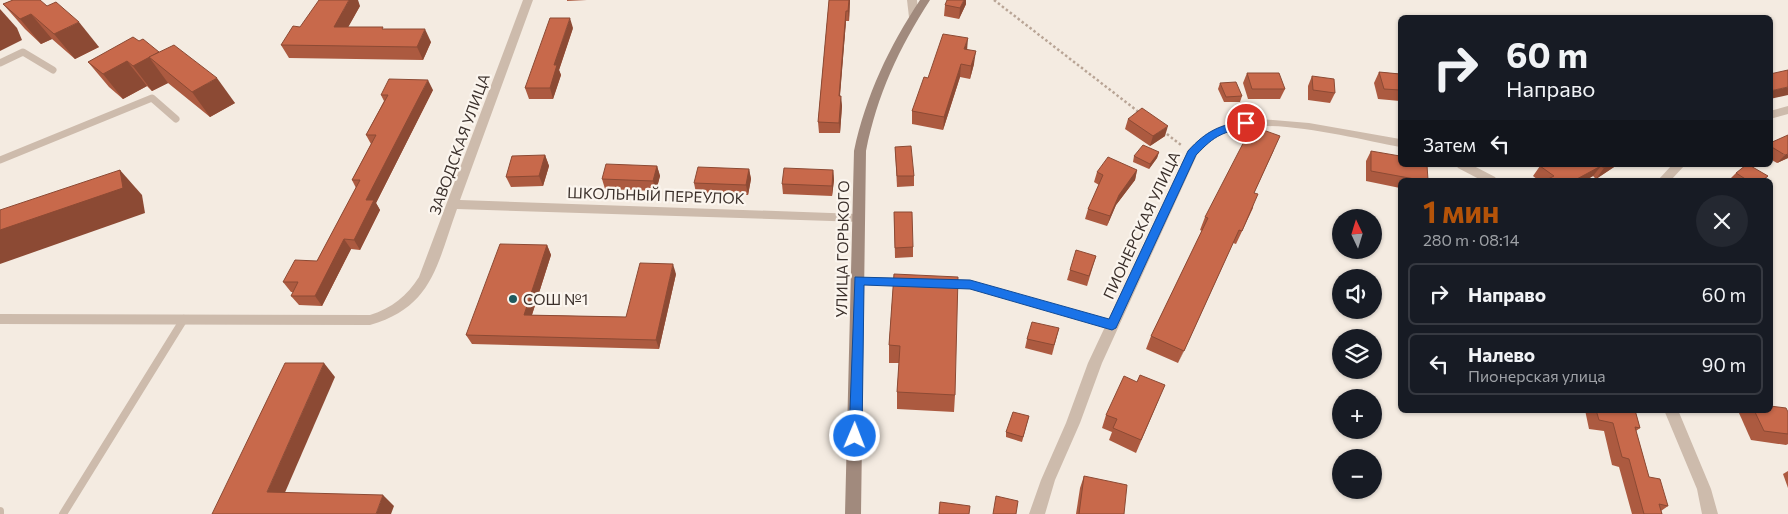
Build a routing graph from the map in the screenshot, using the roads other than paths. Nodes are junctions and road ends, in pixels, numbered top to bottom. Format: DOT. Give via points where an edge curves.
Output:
graph roads {
  1 [pos="528,0"];
  2 [pos="912,0"];
  3 [pos="925,0"];
  4 [pos="914,17"];
  5 [pos="0,63"];
  6 [pos="53,70"];
  7 [pos="1788,110"];
  8 [pos="1773,114"];
  9 [pos="176,118"];
  10 [pos="1398,143"];
  11 [pos="0,160"];
  12 [pos="1466,167"];
  13 [pos="1677,167"];
  14 [pos="1487,178"];
  15 [pos="1666,178"];
  16 [pos="452,204"];
  17 [pos="858,219"];
  18 [pos="859,281"];
  19 [pos="915,283"];
  20 [pos="942,284"];
  21 [pos="0,319"];
  22 [pos="184,319"];
  23 [pos="1112,325"];
  24 [pos="1672,413"];
  25 [pos="63,514"];
  26 [pos="853,514"];
  27 [pos="1037,514"];
  28 [pos="1710,514"];
  1 -- 16 [label="street, ЗАВОДСКАЯ УЛИЦА"];
  2 -- 4 [label="street"];
  3 -- 4 [label="main road, УЛИЦА ГОРЬКОГО"];
  4 -- 17 [label="main road, УЛИЦА ГОРЬКОГО" via="874,91 865,120 860,151"];
  5 -- 6 [label="lane" via="23,52"];
  7 -- 8 [label="street"];
  9 -- 11 [label="lane" via="152,98"];
  10 -- 23 [label="street, ПИОНЕРСКАЯ УЛИЦА" via="1303,127 1246,123 1206,137 1192,153"];
  12 -- 14 [label="street"];
  13 -- 15 [label="street"];
  16 -- 17 [label="street, ШКОЛЬНЫЙ ПЕРЕУЛОК"];
  16 -- 22 [label="street, ЗАВОДСКАЯ УЛИЦА" via="414,297 385,316 370,320"];
  17 -- 18 [label="main road, УЛИЦА ГОРЬКОГО"];
  18 -- 19 [label="lane"];
  18 -- 26 [label="main road, УЛИЦА ГОРЬКОГО"];
  20 -- 23 [label="lane" via="970,285"];
  21 -- 22 [label="street"];
  22 -- 25 [label="lane"];
  23 -- 27 [label="street, ПИОНЕРСКАЯ УЛИЦА"];
  24 -- 28 [label="street" via="1704,489"];
}
